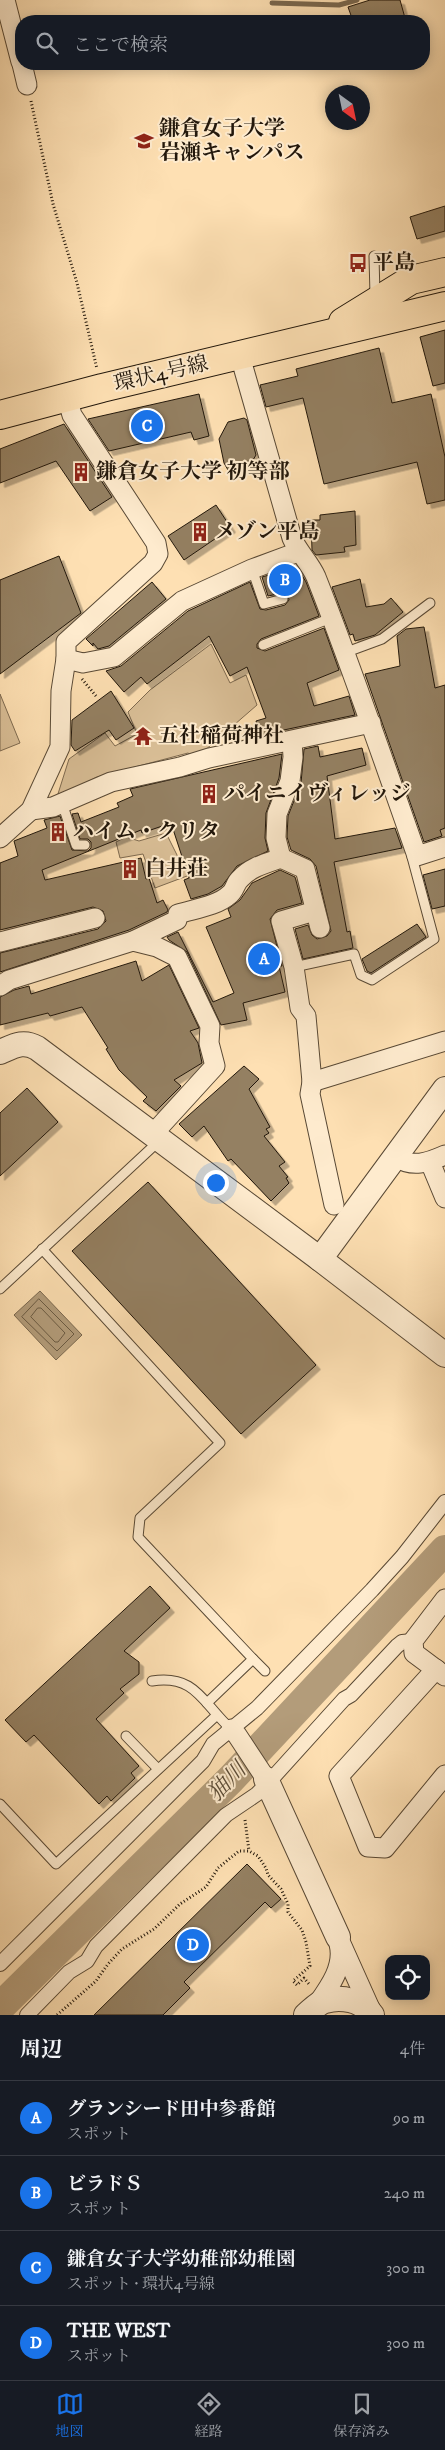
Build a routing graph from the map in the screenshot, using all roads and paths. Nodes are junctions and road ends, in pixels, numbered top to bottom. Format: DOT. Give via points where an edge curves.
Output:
graph roads {
  1 [pos="5,0"];
  2 [pos="15,37"];
  3 [pos="24,70"];
  4 [pos="27,85"];
  5 [pos="374,256"];
  6 [pos="445,272"];
  7 [pos="445,306"];
  8 [pos="377,312"];
  9 [pos="240,356"];
  10 [pos="102,388"];
  11 [pos="67,398"];
  12 [pos="0,415"];
  13 [pos="298,552"];
  14 [pos="252,569"];
  15 [pos="283,600"];
  16 [pos="430,603"];
  17 [pos="331,618"];
  18 [pos="263,645"];
  19 [pos="344,653"];
  20 [pos="66,659"];
  21 [pos="371,723"];
  22 [pos="292,741"];
  23 [pos="62,804"];
  24 [pos="31,810"];
  25 [pos="0,838"];
  26 [pos="84,845"];
  27 [pos="445,847"];
  28 [pos="417,856"];
  29 [pos="281,858"];
  30 [pos="95,918"];
  31 [pos="133,941"];
  32 [pos="0,942"];
  33 [pos="294,966"];
  34 [pos="0,986"];
  35 [pos="445,1041"];
  36 [pos="0,1052"];
  37 [pos="312,1082"];
  38 [pos="445,1089"];
  39 [pos="156,1138"];
  40 [pos="395,1157"];
  41 [pos="438,1158"];
  42 [pos="445,1198"];
  43 [pos="334,1205"];
  44 [pos="42,1249"];
  45 [pos="320,1259"];
  46 [pos="0,1289"];
  47 [pos="445,1355"];
  48 [pos="445,1502"];
  49 [pos="445,1599"];
  50 [pos="412,1641"];
  51 [pos="254,1659"];
  52 [pos="265,1672"];
  53 [pos="440,1672"];
  54 [pos="152,1680"];
  55 [pos="207,1703"];
  56 [pos="217,1715"];
  57 [pos="234,1732"];
  58 [pos="126,1736"];
  59 [pos="158,1769"];
  60 [pos="445,1774"];
  61 [pos="267,1781"];
  62 [pos="0,1804"];
  63 [pos="245,1825"];
  64 [pos="249,1851"];
  65 [pos="338,1937"];
  66 [pos="0,1964"];
  67 [pos="310,2002"];
  68 [pos="27,2015"];
  69 [pos="57,2015"];
  70 [pos="372,2015"];
  1 -- 2 [label="street"];
  3 -- 4 [label="street"];
  4 -- 10 [label="path" via="53,204 77,283"];
  5 -- 8 [label="lane"];
  6 -- 8 [label="main road, 環状4号線" via="411,280"];
  7 -- 8 [label="main road, 環状4号線"];
  8 -- 9 [label="main road, 環状4号線" via="323,335"];
  9 -- 10 [label="main road, 環状4号線"];
  9 -- 13 [label="street" via="280,500"];
  10 -- 11 [label="main road, 環状4号線"];
  11 -- 12 [label="main road, 環状4号線"];
  11 -- 20 [label="street" via="72,415 156,543 158,554 153,563 66,642"];
  13 -- 14 [label="street"];
  13 -- 17 [label="street" via="315,574"];
  14 -- 15 [label="lane" via="264,604"];
  14 -- 20 [label="street" via="182,600 114,656 83,662"];
  16 -- 19 [label="lane" via="382,639"];
  17 -- 18 [label="lane"];
  17 -- 19 [label="street"];
  19 -- 21 [label="street"];
  20 -- 24 [label="street" via="61,691 60,747"];
  21 -- 22 [label="street"];
  21 -- 28 [label="street"];
  22 -- 23 [label="street" via="111,782"];
  22 -- 29 [label="street" via="290,781 277,814 276,838"];
  23 -- 24 [label="street"];
  23 -- 26 [label="lane" via="76,845"];
  24 -- 25 [label="street"];
  27 -- 28 [label="street"];
  28 -- 33 [label="lane" via="412,857 434,939 372,980 360,975 354,954"];
  29 -- 31 [label="street" via="247,873 223,899 178,914 177,920"];
  29 -- 33 [label="street" via="305,869 318,920 281,921"];
  30 -- 32 [label="street"];
  31 -- 34 [label="street" via="9,980"];
  31 -- 39 [label="street" via="157,946 177,957 210,1026 209,1043 215,1066"];
  33 -- 37 [label="street" via="300,1008 306,1016"];
  35 -- 37 [label="street"];
  36 -- 39 [label="street" via="20,1043 37,1048"];
  37 -- 43 [label="street" via="310,1094"];
  38 -- 40 [label="street"];
  39 -- 44 [label="lane"];
  39 -- 45 [label="street"];
  40 -- 41 [label="street" via="406,1164"];
  40 -- 45 [label="street"];
  41 -- 42 [label="street"];
  44 -- 46 [label="lane"];
  44 -- 51 [label="lane" via="220,1443 140,1518 138,1537"];
  45 -- 47 [label="street"];
  48 -- 57 [label="street" via="402,1558"];
  49 -- 50 [label="street"];
  50 -- 53 [label="street" via="414,1653"];
  50 -- 61 [label="street" via="397,1646"];
  51 -- 52 [label="lane"];
  51 -- 55 [label="lane"];
  53 -- 60 [label="street" via="339,1776 368,1847 385,1848"];
  54 -- 55 [label="lane" via="182,1681"];
  55 -- 56 [label="lane"];
  56 -- 57 [label="lane"];
  56 -- 59 [label="lane"];
  57 -- 61 [label="street"];
  57 -- 66 [label="street" via="214,1744 203,1761"];
  58 -- 59 [label="lane"];
  59 -- 62 [label="lane" via="56,1864"];
  61 -- 65 [label="street"];
  61 -- 68 [label="street" via="226,1815 96,1946 87,1961 69,1972"];
  63 -- 64 [label="path"];
  64 -- 67 [label="path" via="258,1856 268,1875 282,1889 288,1912 302,1930 310,1966 293,1981 296,1985 304,1978"];
  64 -- 69 [label="path" via="239,1851 230,1856 206,1886 180,1904 154,1929 122,1949 91,1986"];
  65 -- 67 [label="street" via="340,1959 332,1983"];
  65 -- 70 [label="street"];
  67 -- 70 [label="street" via="349,2000 360,2004"];
}
